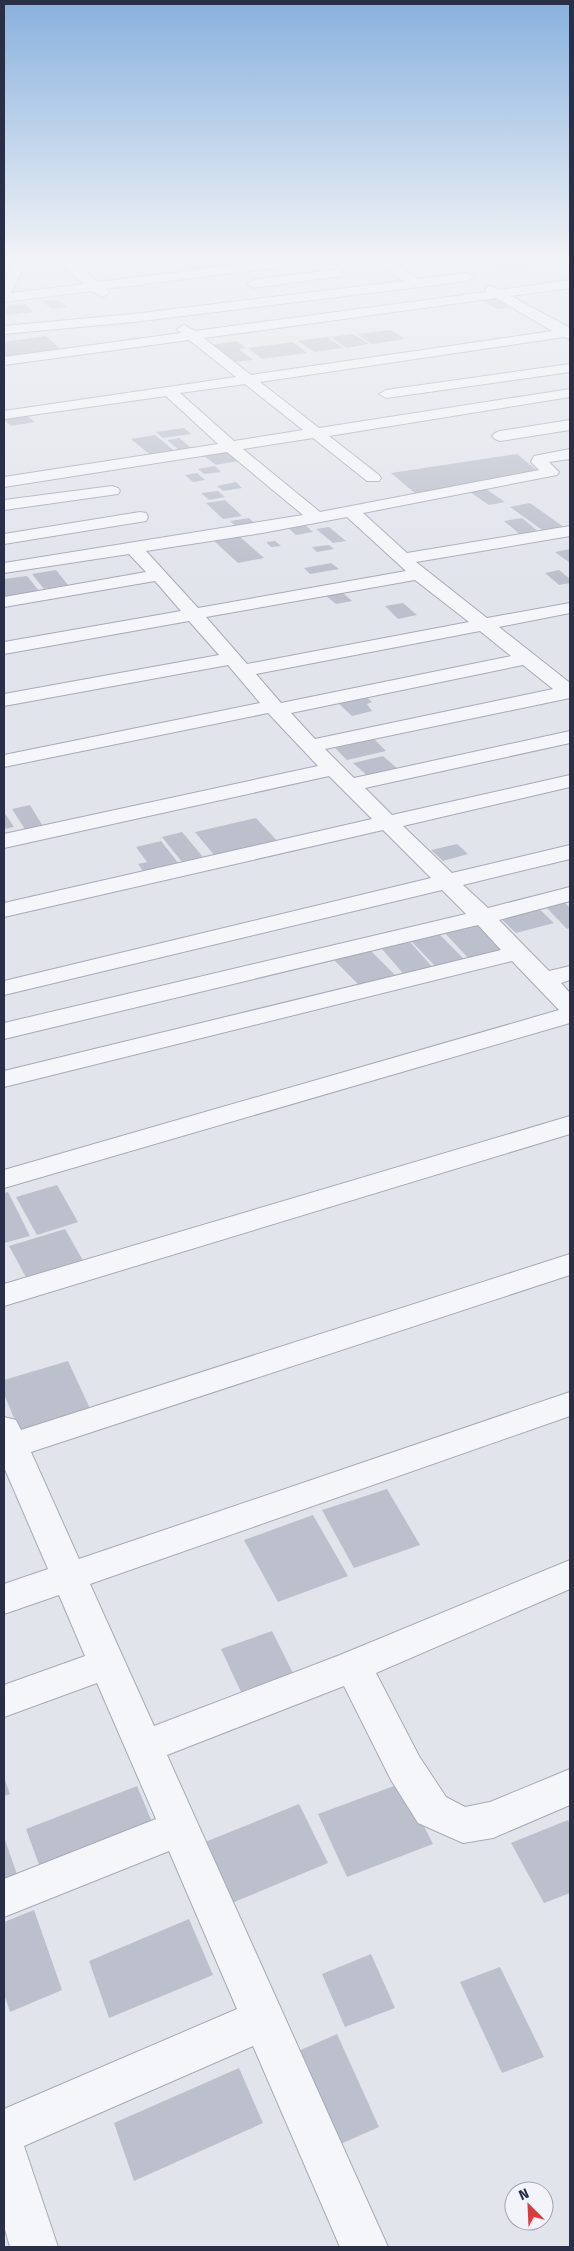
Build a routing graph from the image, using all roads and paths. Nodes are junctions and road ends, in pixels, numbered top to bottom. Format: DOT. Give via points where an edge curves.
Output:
graph roads {
  1 [pos="223,366"];
  2 [pos="231,366"];
  3 [pos="349,366"];
  4 [pos="210,368"];
  5 [pos="570,368"];
  6 [pos="248,380"];
  7 [pos="169,391"];
  8 [pos="386,394"];
  9 [pos="570,394"];
  10 [pos="4,416"];
  11 [pos="414,417"];
  12 [pos="570,425"];
  13 [pos="315,432"];
  14 [pos="500,436"];
  15 [pos="230,446"];
  16 [pos="570,454"];
  17 [pos="94,468"];
  18 [pos="373,478"];
  19 [pos="4,482"];
  20 [pos="112,490"];
  21 [pos="4,505"];
  22 [pos="351,511"];
  23 [pos="140,517"];
  24 [pos="316,517"];
  25 [pos="570,531"];
  26 [pos="4,539"];
  27 [pos="162,543"];
  28 [pos="133,548"];
  29 [pos="403,559"];
  30 [pos="4,568"];
  31 [pos="419,574"];
  32 [pos="159,575"];
  33 [pos="4,602"];
  34 [pos="570,608"];
  35 [pos="193,616"];
  36 [pos="485,624"];
  37 [pos="4,648"];
  38 [pos="528,658"];
  39 [pos="237,665"];
  40 [pos="570,691"];
  41 [pos="4,700"];
  42 [pos="275,708"];
  43 [pos="570,737"];
  44 [pos="310,746"];
  45 [pos="4,761"];
  46 [pos="333,769"];
  47 [pos="570,781"];
  48 [pos="350,785"];
  49 [pos="388,823"];
  50 [pos="4,841"];
  51 [pos="570,852"];
  52 [pos="447,882"];
  53 [pos="570,894"];
  54 [pos="4,910"];
  55 [pos="483,917"];
  56 [pos="517,953"];
  57 [pos="570,973"];
  58 [pos="543,980"];
  59 [pos="4,988"];
  60 [pos="570,1007"];
  61 [pos="570,1015"];
  62 [pos="4,1031"];
  63 [pos="4,1079"];
  64 [pos="570,1125"];
  65 [pos="4,1179"];
  66 [pos="570,1264"];
  67 [pos="4,1295"];
  68 [pos="570,1404"];
  69 [pos="8,1446"];
  70 [pos="570,1574"];
  71 [pos="69,1577"];
  72 [pos="4,1600"];
  73 [pos="108,1664"];
  74 [pos="353,1666"];
  75 [pos="4,1701"];
  76 [pos="144,1747"];
  77 [pos="570,1787"];
  78 [pos="180,1828"];
  79 [pos="4,1898"];
  80 [pos="264,2019"];
  81 [pos="4,2132"];
  82 [pos="4,2154"];
  83 [pos="34,2247"];
  84 [pos="364,2247"];
  1 -- 4 [label="street"];
  2 -- 6 [label="street"];
  3 -- 6 [label="street"];
  3 -- 8 [label="street"];
  5 -- 8 [label="street"];
  6 -- 7 [label="street"];
  6 -- 13 [label="street"];
  7 -- 10 [label="street"];
  7 -- 15 [label="street"];
  8 -- 11 [label="street"];
  9 -- 11 [label="street"];
  11 -- 13 [label="street"];
  12 -- 14 [label="street"];
  13 -- 15 [label="street"];
  13 -- 18 [label="street"];
  15 -- 17 [label="street"];
  15 -- 24 [label="street"];
  16 -- 22 [label="street" via="540,459 539,462 551,472"];
  17 -- 19 [label="street"];
  17 -- 20 [label="street"];
  20 -- 21 [label="street"];
  20 -- 23 [label="street"];
  22 -- 24 [label="street"];
  22 -- 29 [label="street"];
  23 -- 26 [label="street"];
  23 -- 27 [label="street"];
  24 -- 27 [label="street"];
  25 -- 29 [label="street"];
  27 -- 28 [label="street"];
  28 -- 30 [label="street"];
  28 -- 32 [label="street"];
  29 -- 31 [label="street"];
  31 -- 35 [label="street"];
  31 -- 36 [label="street"];
  32 -- 33 [label="street"];
  32 -- 35 [label="street"];
  34 -- 36 [label="street"];
  35 -- 37 [label="street"];
  35 -- 39 [label="street"];
  36 -- 38 [label="street"];
  36 -- 39 [label="street"];
  38 -- 40 [label="street"];
  38 -- 42 [label="street"];
  39 -- 41 [label="street"];
  39 -- 42 [label="street"];
  40 -- 44 [label="street"];
  42 -- 44 [label="street"];
  42 -- 45 [label="street"];
  43 -- 48 [label="street"];
  44 -- 46 [label="street"];
  46 -- 48 [label="street"];
  46 -- 50 [label="street"];
  47 -- 49 [label="street"];
  48 -- 49 [label="street"];
  49 -- 52 [label="street"];
  49 -- 54 [label="street"];
  51 -- 52 [label="street"];
  52 -- 55 [label="street"];
  52 -- 59 [label="street"];
  53 -- 55 [label="street"];
  55 -- 56 [label="street"];
  55 -- 62 [label="street"];
  56 -- 58 [label="street"];
  56 -- 63 [label="street"];
  57 -- 58 [label="street"];
  58 -- 60 [label="street"];
  61 -- 65 [label="street"];
  64 -- 67 [label="street"];
  66 -- 69 [label="street"];
  68 -- 71 [label="street"];
  69 -- 71 [label="street"];
  70 -- 74 [label="street"];
  71 -- 72 [label="street"];
  71 -- 73 [label="street"];
  73 -- 75 [label="street"];
  73 -- 76 [label="street"];
  74 -- 76 [label="street"];
  74 -- 77 [label="street" via="405,1768 432,1810 463,1825 493,1820"];
  76 -- 78 [label="street"];
  78 -- 79 [label="street"];
  78 -- 80 [label="street"];
  80 -- 81 [label="street"];
  80 -- 84 [label="street"];
  82 -- 83 [label="street"];
}
